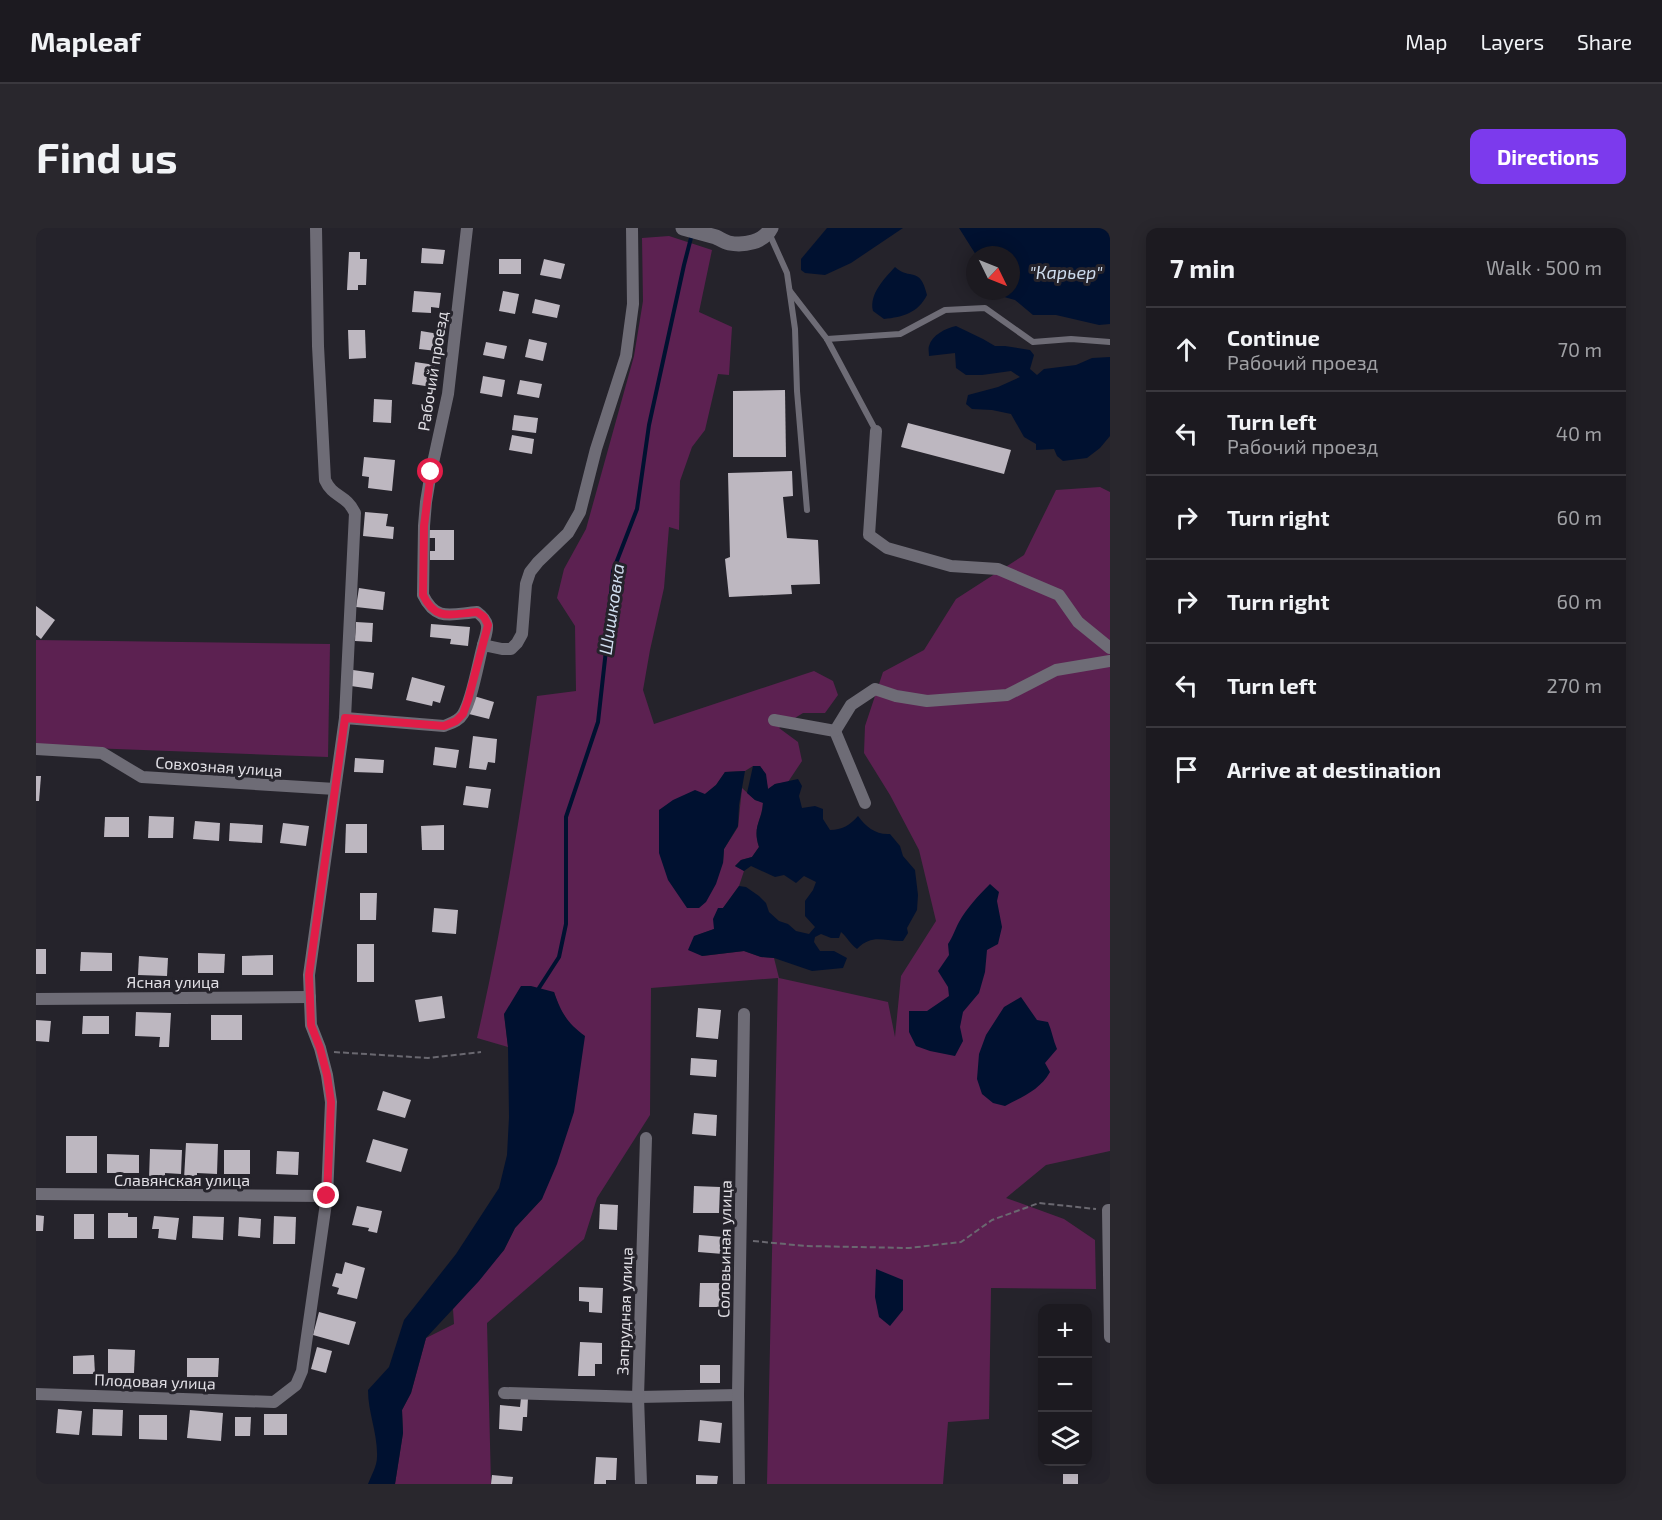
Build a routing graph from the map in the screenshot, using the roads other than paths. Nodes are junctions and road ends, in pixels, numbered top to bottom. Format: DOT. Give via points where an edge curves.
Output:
graph roads {
  1 [pos="316,228"];
  2 [pos="467,228"];
  3 [pos="633,228"];
  4 [pos="684,228"];
  5 [pos="770,230"];
  6 [pos="789,290"];
  7 [pos="827,339"];
  8 [pos="1110,342"];
  9 [pos="876,431"];
  10 [pos="807,510"];
  11 [pos="483,645"];
  12 [pos="1110,648"];
  13 [pos="1110,661"];
  14 [pos="345,718"];
  15 [pos="774,720"];
  16 [pos="835,731"];
  17 [pos="36,749"];
  18 [pos="335,789"];
  19 [pos="865,803"];
  20 [pos="310,997"];
  21 [pos="36,999"];
  22 [pos="744,1014"];
  23 [pos="646,1138"];
  24 [pos="36,1194"];
  25 [pos="327,1196"];
  26 [pos="1109,1210"];
  27 [pos="1110,1337"];
  28 [pos="504,1393"];
  29 [pos="36,1394"];
  30 [pos="738,1395"];
  31 [pos="638,1398"];
  32 [pos="641,1484"];
  33 [pos="739,1484"];
  1 -- 14 [label="street" via="325,480 328,488 348,501 355,513"];
  2 -- 11 [label="street, Рабочий проезд" via="448,394 426,502 423,595 437,613 477,612 484,617 488,625"];
  3 -- 11 [label="street" via="633,304 626,356 580,512 568,533 530,572 522,634 517,643 511,649"];
  4 -- 5 [label="street" via="728,243 749,243"];
  5 -- 6 [label="lane" via="787,273"];
  6 -- 7 [label="lane"];
  6 -- 10 [label="lane"];
  7 -- 8 [label="lane" via="900,334 945,310 985,308 1033,342"];
  7 -- 9 [label="lane"];
  9 -- 12 [label="street" via="869,535 887,548 951,566 998,569 1059,595 1078,622"];
  11 -- 14 [label="street" via="468,700 456,721 444,726"];
  13 -- 16 [label="street" via="1056,670 1007,695 927,701 875,689 851,705"];
  14 -- 18 [label="street"];
  15 -- 16 [label="street"];
  16 -- 19 [label="street"];
  17 -- 18 [label="street, Совхозная улица" via="102,753 142,777"];
  18 -- 20 [label="street" via="309,975"];
  20 -- 21 [label="street, Ясная улица"];
  20 -- 25 [label="street" via="311,1025 331,1102"];
  22 -- 30 [label="street, Соловьиная улица"];
  23 -- 31 [label="street, Запрудная улица"];
  24 -- 25 [label="street, Славянская улица"];
  25 -- 29 [label="street, Плодовая улица" via="302,1371 296,1385 274,1402"];
  26 -- 27 [label="street"];
  28 -- 31 [label="street"];
  30 -- 31 [label="street"];
  30 -- 33 [label="street, Соловьиная улица"];
  31 -- 32 [label="street, Запрудная улица"];
}
